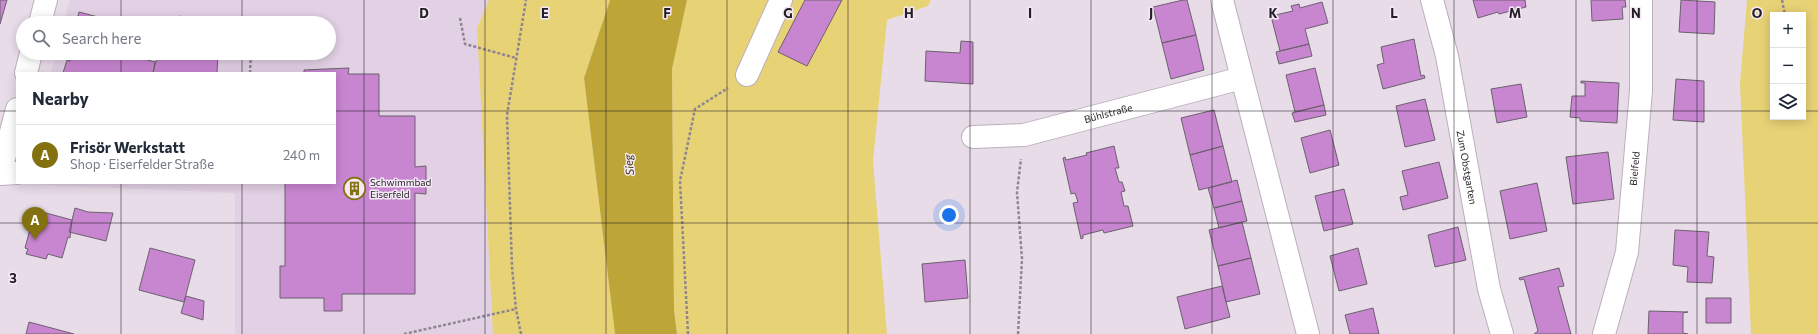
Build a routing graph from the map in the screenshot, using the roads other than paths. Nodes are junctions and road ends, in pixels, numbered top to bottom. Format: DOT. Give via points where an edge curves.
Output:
graph roads {
  1 [pos="46,0"];
  2 [pos="781,0"];
  3 [pos="1222,0"];
  4 [pos="1432,0"];
  5 [pos="1641,0"];
  6 [pos="42,16"];
  7 [pos="29,60"];
  8 [pos="26,72"];
  9 [pos="748,76"];
  10 [pos="1242,78"];
  11 [pos="16,113"];
  12 [pos="973,137"];
  13 [pos="16,173"];
  14 [pos="0,174"];
  15 [pos="1308,334"];
  16 [pos="1502,334"];
  17 [pos="1604,334"];
  1 -- 6 [label="street"];
  2 -- 9 [label="street"];
  3 -- 10 [label="street"];
  4 -- 16 [label="street, Zum Obstgarten" via="1447,56 1489,289"];
  5 -- 17 [label="street, Bielfeld" via="1641,91 1627,252"];
  7 -- 8 [label="street"];
  10 -- 12 [label="street, Bühlstraße" via="1024,135"];
  10 -- 15 [label="street"];
  11 -- 14 [label="street"];
  13 -- 14 [label="street"];
}
